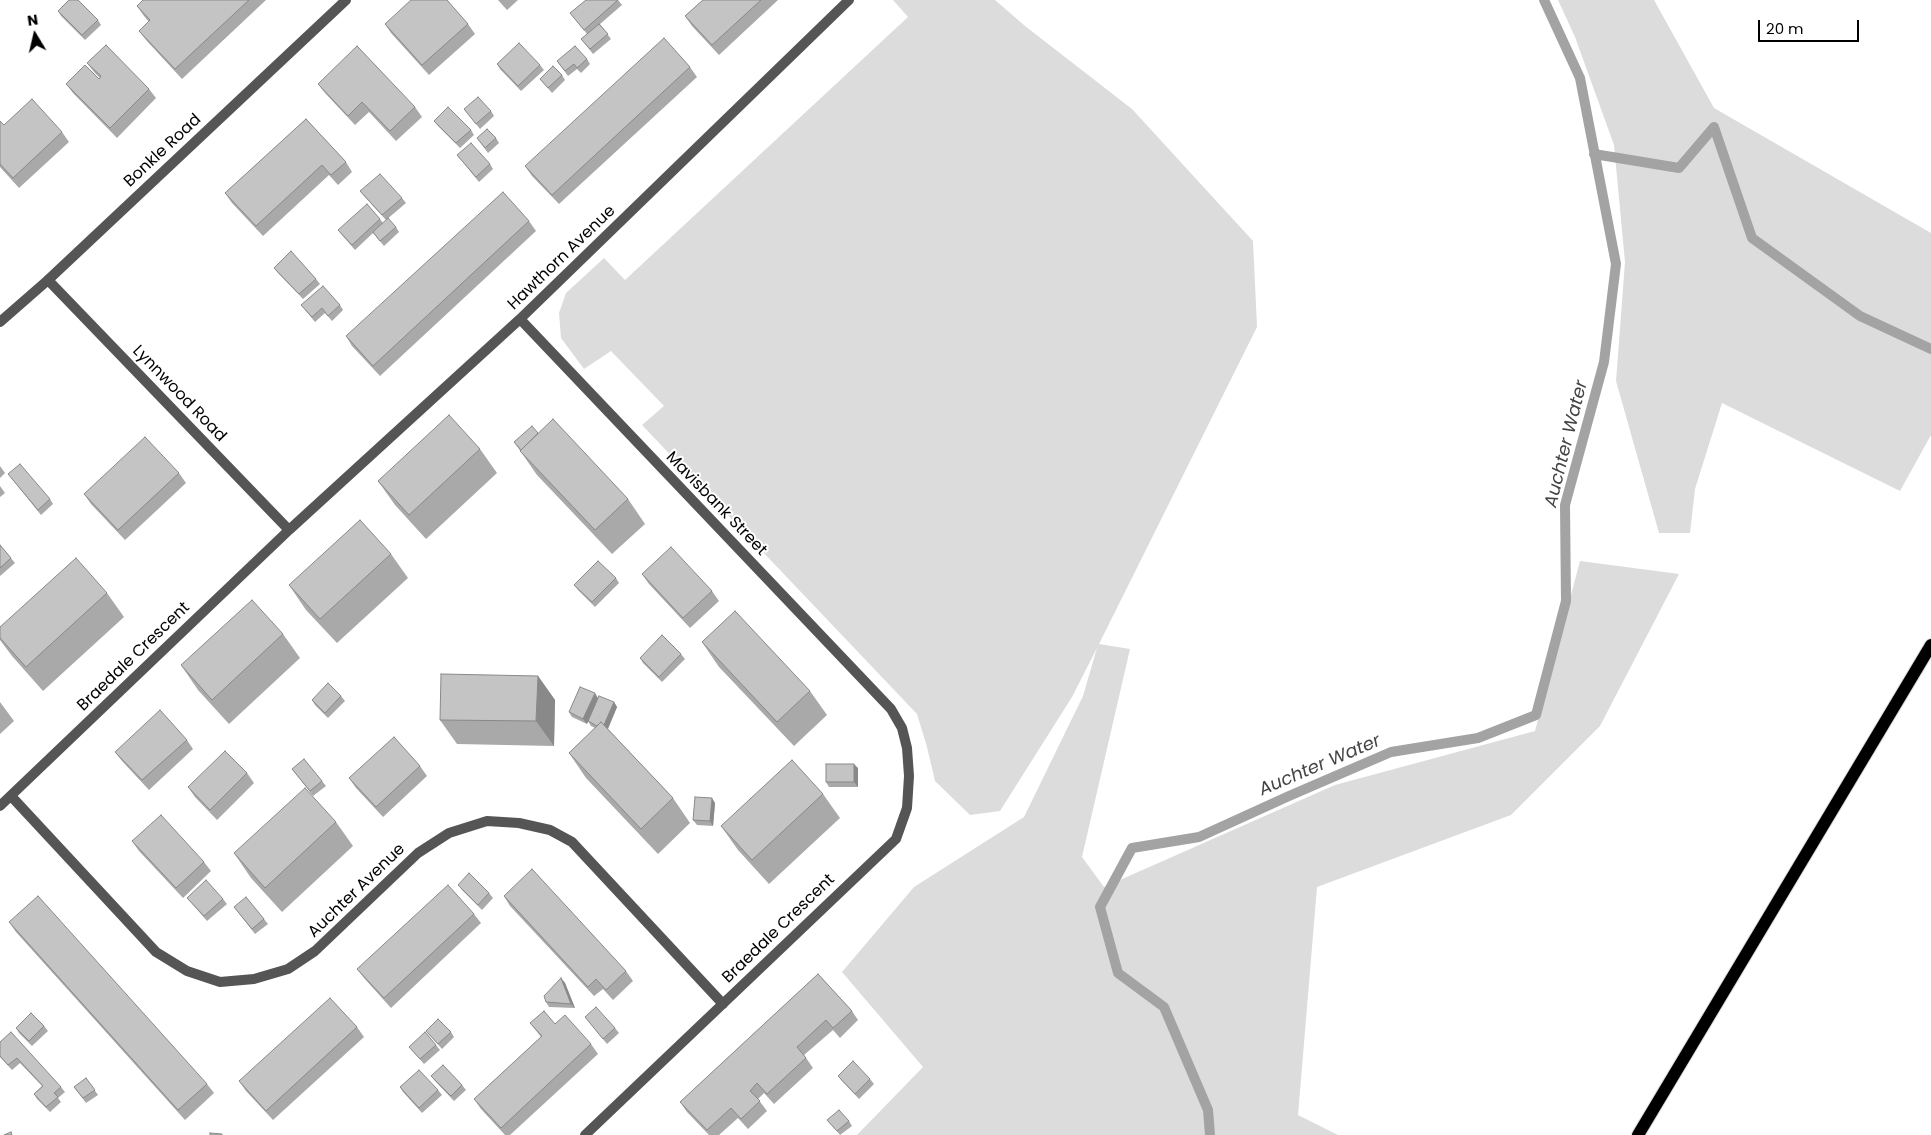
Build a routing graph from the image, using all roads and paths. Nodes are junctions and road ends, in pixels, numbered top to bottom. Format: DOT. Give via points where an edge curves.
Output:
graph roads {
  1 [pos="346,0"];
  2 [pos="849,0"];
  3 [pos="48,280"];
  4 [pos="520,319"];
  5 [pos="0,322"];
  6 [pos="289,530"];
  7 [pos="1931,645"];
  8 [pos="891,709"];
  9 [pos="11,796"];
  10 [pos="0,806"];
  11 [pos="723,1004"];
  12 [pos="585,1135"];
  13 [pos="1638,1135"];
  1 -- 3 [label="street, Bonkle Road"];
  2 -- 4 [label="street, Hawthorn Avenue"];
  3 -- 5 [label="street, Bonkle Road"];
  3 -- 6 [label="street, Lynnwood Road"];
  4 -- 6 [label="street, Hawthorn Avenue"];
  4 -- 8 [label="street, Mavisbank Street"];
  6 -- 9 [label="street, Braedale Crescent"];
  7 -- 13 [label="main road"];
  8 -- 11 [label="street, Braedale Crescent" via="902,728 909,776 907,808 896,839"];
  9 -- 10 [label="street, Braedale Crescent"];
  9 -- 11 [label="street, Auchter Avenue" via="156,952 187,971 220,982 254,979 288,969 315,951 418,853 449,833 487,821 519,823 550,830 572,842"];
  11 -- 12 [label="street, Braedale Crescent"];
}
